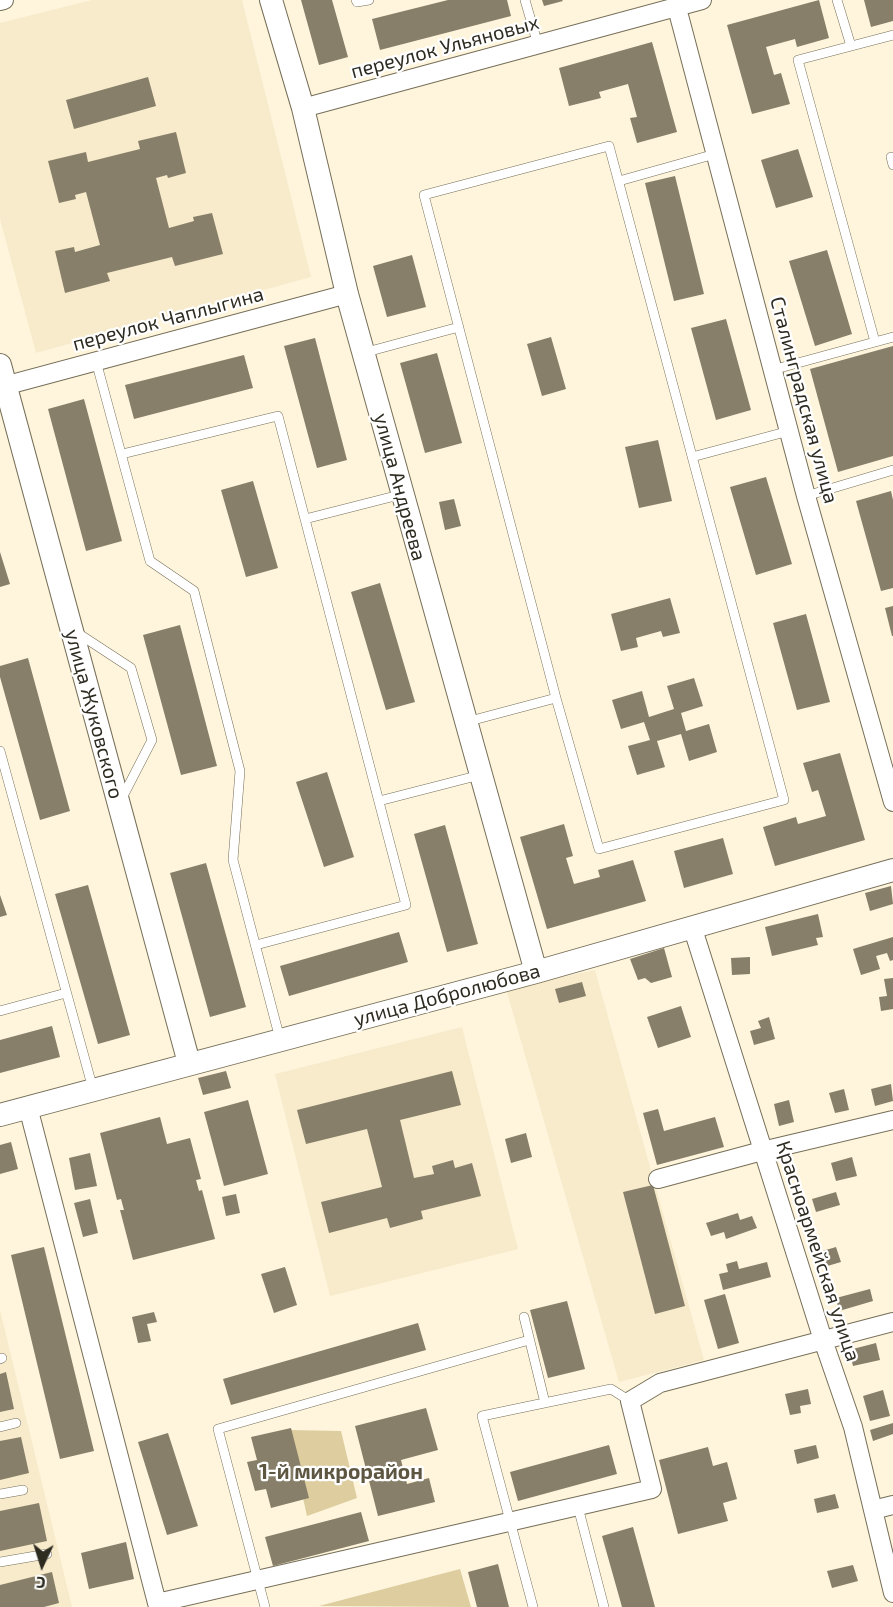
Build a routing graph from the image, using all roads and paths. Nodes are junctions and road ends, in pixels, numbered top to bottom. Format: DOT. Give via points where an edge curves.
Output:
graph roads {
  1 [pos="271,0"];
  2 [pos="356,0"];
  3 [pos="369,0"];
  4 [pos="525,0"];
  5 [pos="702,0"];
  6 [pos="837,0"];
  7 [pos="677,8"];
  8 [pos="893,35"];
  9 [pos="537,45"];
  10 [pos="851,46"];
  11 [pos="303,108"];
  12 [pos="715,154"];
  13 [pos="619,181"];
  14 [pos="347,294"];
  15 [pos="459,327"];
  16 [pos="893,337"];
  17 [pos="875,342"];
  18 [pos="363,353"];
  19 [pos="96,361"];
  20 [pos="772,369"];
  21 [pos="2,379"];
  22 [pos="789,431"];
  23 [pos="122,454"];
  24 [pos="692,457"];
  25 [pos="893,470"];
  26 [pos="403,494"];
  27 [pos="806,496"];
  28 [pos="305,519"];
  29 [pos="71,629"];
  30 [pos="556,699"];
  31 [pos="465,722"];
  32 [pos="0,751"];
  33 [pos="480,775"];
  34 [pos="379,801"];
  35 [pos="893,802"];
  36 [pos="119,805"];
  37 [pos="893,870"];
  38 [pos="692,926"];
  39 [pos="256,945"];
  40 [pos="536,972"];
  41 [pos="66,993"];
  42 [pos="0,1011"];
  43 [pos="280,1039"];
  44 [pos="189,1063"];
  45 [pos="93,1089"];
  46 [pos="28,1107"];
  47 [pos="0,1115"];
  48 [pos="893,1120"];
  49 [pos="762,1151"];
  50 [pos="658,1179"];
  51 [pos="524,1317"];
  52 [pos="893,1323"];
  53 [pos="529,1340"];
  54 [pos="822,1340"];
  55 [pos="630,1401"];
  56 [pos="545,1403"];
  57 [pos="16,1423"];
  58 [pos="0,1427"];
  59 [pos="23,1490"];
  60 [pos="0,1494"];
  61 [pos="893,1505"];
  62 [pos="578,1507"];
  63 [pos="873,1510"];
  64 [pos="510,1522"];
  65 [pos="47,1554"];
  66 [pos="0,1562"];
  67 [pos="257,1580"];
  68 [pos="893,1593"];
  69 [pos="265,1607"];
  70 [pos="533,1607"];
  71 [pos="604,1607"];
  1 -- 11 [label="street, улица Андреева"];
  2 -- 3 [label="lane"];
  4 -- 9 [label="lane"];
  5 -- 7 [label="street, переулок Ульяновых"];
  6 -- 10 [label="lane"];
  7 -- 9 [label="street, переулок Ульяновых"];
  7 -- 12 [label="street, Сталинградская улица"];
  8 -- 10 [label="lane"];
  9 -- 11 [label="street, переулок Ульяновых"];
  10 -- 17 [label="lane" via="798,60"];
  11 -- 14 [label="street, улица Андреева"];
  12 -- 13 [label="lane"];
  12 -- 20 [label="street, Сталинградская улица"];
  13 -- 15 [label="lane" via="609,146 424,195"];
  13 -- 24 [label="lane"];
  14 -- 18 [label="street, улица Андреева"];
  14 -- 19 [label="street, переулок Чаплыгина"];
  15 -- 18 [label="lane"];
  15 -- 30 [label="lane"];
  16 -- 17 [label="lane"];
  17 -- 20 [label="lane"];
  18 -- 26 [label="street, улица Андреева"];
  19 -- 21 [label="street, переулок Чаплыгина"];
  19 -- 23 [label="lane"];
  20 -- 22 [label="street, Сталинградская улица"];
  21 -- 29 [label="street, улица Жуковского"];
  22 -- 24 [label="lane"];
  22 -- 27 [label="street, Сталинградская улица"];
  23 -- 28 [label="lane" via="278,416"];
  23 -- 39 [label="lane" via="150,561 194,591 240,771 233,860"];
  24 -- 30 [label="lane" via="784,800 598,849"];
  25 -- 27 [label="lane"];
  26 -- 28 [label="lane"];
  26 -- 31 [label="street, улица Андреева"];
  27 -- 35 [label="street, Сталинградская улица"];
  28 -- 34 [label="lane"];
  29 -- 36 [label="street, улица Жуковского"];
  29 -- 36 [label="lane" via="131,669 152,740"];
  30 -- 31 [label="lane"];
  31 -- 33 [label="street, улица Андреева"];
  32 -- 41 [label="lane"];
  33 -- 34 [label="lane"];
  33 -- 40 [label="street, улица Андреева"];
  34 -- 39 [label="lane" via="406,905"];
  36 -- 44 [label="street, улица Жуковского"];
  37 -- 38 [label="street, улица Добролюбова"];
  38 -- 40 [label="street, улица Добролюбова"];
  38 -- 49 [label="street, Красноармейская улица"];
  39 -- 43 [label="lane"];
  40 -- 43 [label="street, улица Добролюбова"];
  41 -- 42 [label="lane"];
  41 -- 45 [label="lane"];
  43 -- 44 [label="street, улица Добролюбова"];
  44 -- 45 [label="street, улица Добролюбова"];
  45 -- 46 [label="street, улица Добролюбова"];
  46 -- 47 [label="street, улица Добролюбова"];
  46 -- 67 [label="street" via="157,1603 200,1597"];
  48 -- 49 [label="street"];
  49 -- 50 [label="street"];
  49 -- 54 [label="street, Красноармейская улица"];
  51 -- 53 [label="lane"];
  52 -- 54 [label="street"];
  53 -- 56 [label="lane"];
  53 -- 67 [label="lane" via="218,1429"];
  54 -- 55 [label="street" via="660,1383"];
  54 -- 63 [label="street, Красноармейская улица" via="853,1427"];
  55 -- 56 [label="lane" via="611,1389"];
  55 -- 62 [label="street" via="652,1489"];
  56 -- 64 [label="lane" via="482,1416"];
  57 -- 58 [label="lane"];
  59 -- 60 [label="lane"];
  61 -- 63 [label="street"];
  62 -- 64 [label="street"];
  62 -- 71 [label="lane"];
  63 -- 68 [label="street, Красноармейская улица"];
  64 -- 67 [label="street"];
  64 -- 70 [label="lane"];
  65 -- 66 [label="lane"];
  67 -- 69 [label="lane"];
}
